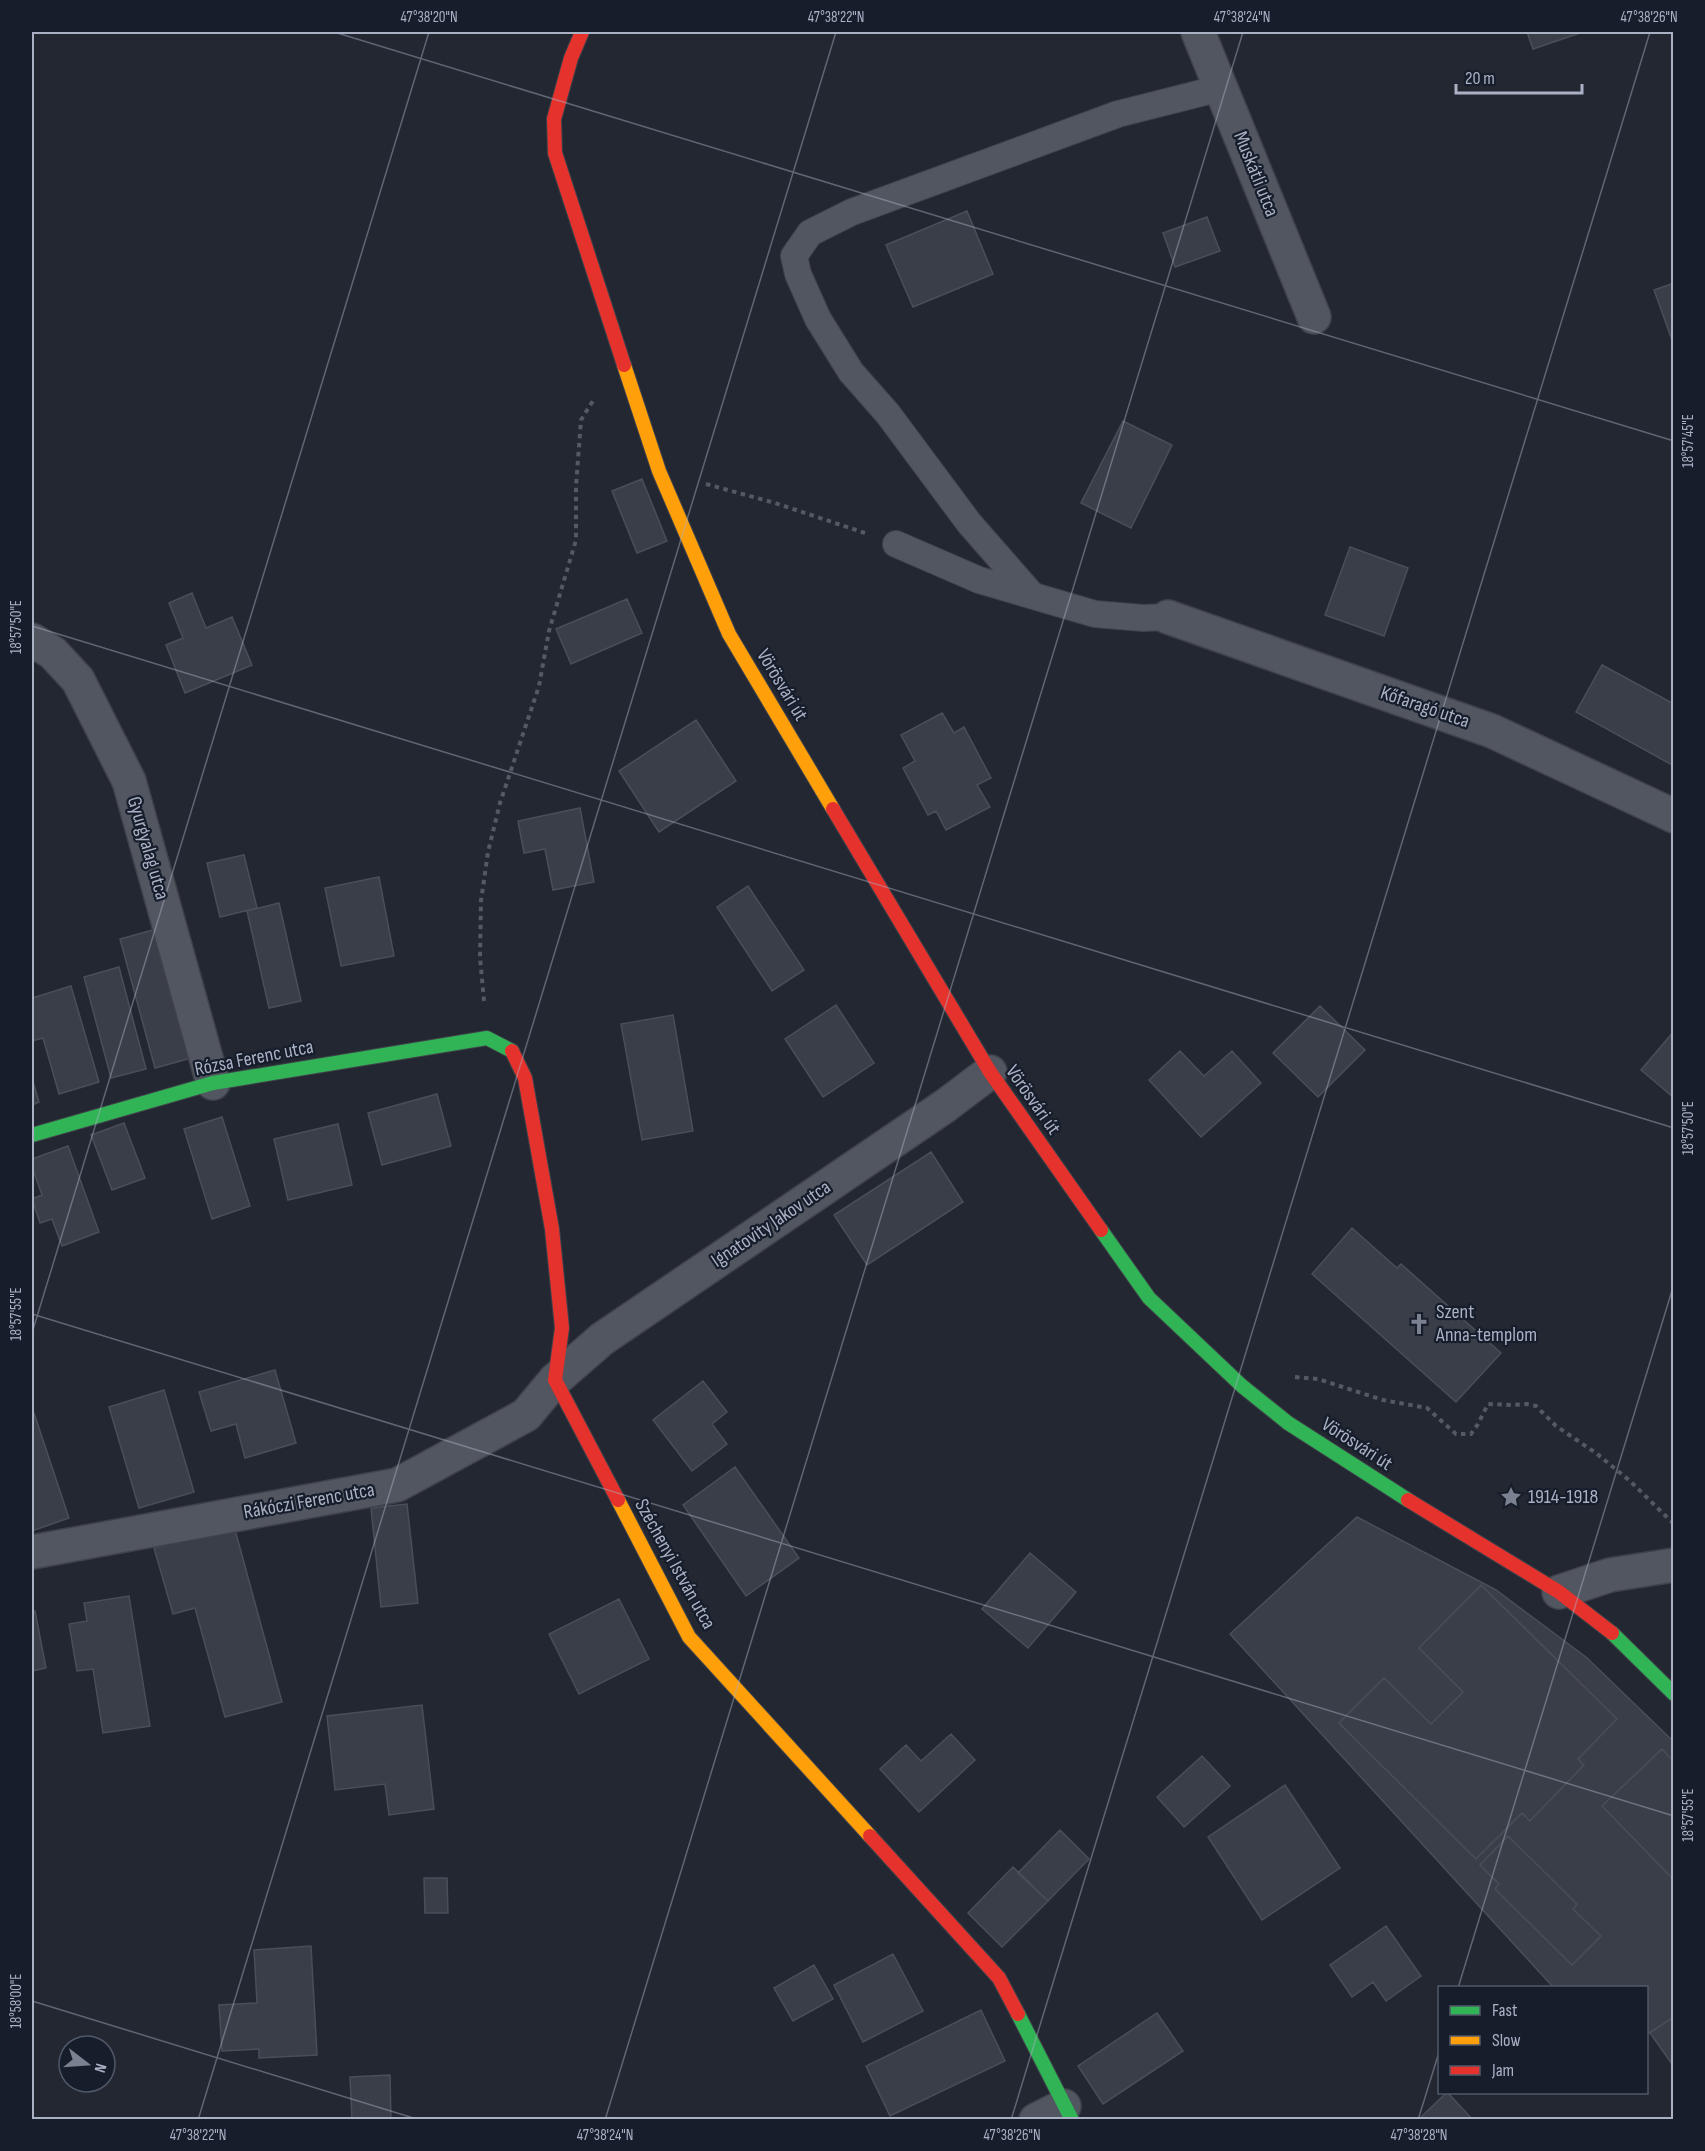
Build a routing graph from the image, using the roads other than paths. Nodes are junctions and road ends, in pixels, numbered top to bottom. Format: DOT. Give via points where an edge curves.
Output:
graph roads {
  1 [pos="582,32"];
  2 [pos="1198,32"];
  3 [pos="1221,88"];
  4 [pos="1314,317"];
  5 [pos="897,544"];
  6 [pos="1032,596"];
  7 [pos="1168,617"];
  8 [pos="32,640"];
  9 [pos="1674,816"];
  10 [pos="990,1072"];
  11 [pos="213,1083"];
  12 [pos="32,1135"];
  13 [pos="555,1380"];
  14 [pos="32,1552"];
  15 [pos="1674,1565"];
  16 [pos="1559,1592"];
  17 [pos="1674,1694"];
  18 [pos="1057,2115"];
  1 -- 10 [label="main road, Vörösvári út" via="554,119 555,153 659,471 729,634"];
  2 -- 3 [label="street, Muskátli utca"];
  3 -- 4 [label="street, Muskátli utca"];
  3 -- 6 [label="lane" via="1118,114 852,212 810,233 794,256 818,319 851,372 888,414 969,523"];
  5 -- 6 [label="lane" via="979,580"];
  6 -- 7 [label="lane" via="1095,614"];
  7 -- 9 [label="street, Kőfaragó utca" via="1492,731"];
  8 -- 11 [label="street, Gyurgyalag utca" via="53,653 78,680 129,781"];
  10 -- 13 [label="street, Ignatovity Jakov utca" via="602,1339"];
  10 -- 16 [label="main road, Vörösvári út" via="1149,1298 1242,1386 1342,1459"];
  11 -- 12 [label="main road, Rózsa Ferenc utca"];
  11 -- 13 [label="main road, Rózsa Ferenc utca" via="487,1038 512,1051 525,1078 552,1229 562,1328"];
  13 -- 14 [label="street, Rákóczi Ferenc utca" via="526,1416 397,1485"];
  13 -- 18 [label="main road, Széchenyi István utca" via="689,1637 999,1978"];
  15 -- 16 [label="street" via="1610,1575"];
  16 -- 17 [label="main road, Vörösvári út" via="1609,1630"];
}
